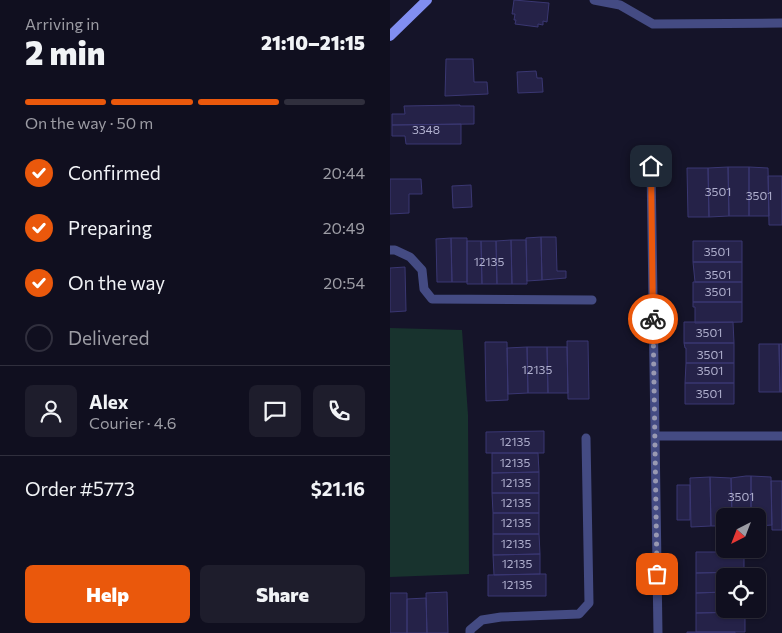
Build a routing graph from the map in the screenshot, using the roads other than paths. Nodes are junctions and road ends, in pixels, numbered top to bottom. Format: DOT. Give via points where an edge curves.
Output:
graph roads {
  1 [pos="427,0"];
  2 [pos="594,0"];
  3 [pos="782,23"];
  4 [pos="390,36"];
  5 [pos="651,166"];
  6 [pos="390,250"];
  7 [pos="592,300"];
  8 [pos="655,436"];
  9 [pos="782,436"];
  10 [pos="586,438"];
  11 [pos="470,633"];
  12 [pos="658,633"];
  1 -- 4 [label="street"];
  2 -- 3 [label="lane" via="620,6 652,24"];
  5 -- 8 [label="lane"];
  6 -- 7 [label="lane" via="410,256 422,270 424,289 432,299"];
  8 -- 9 [label="lane"];
  8 -- 12 [label="lane"];
  10 -- 11 [label="lane" via="589,603 579,614 482,620"];
}
